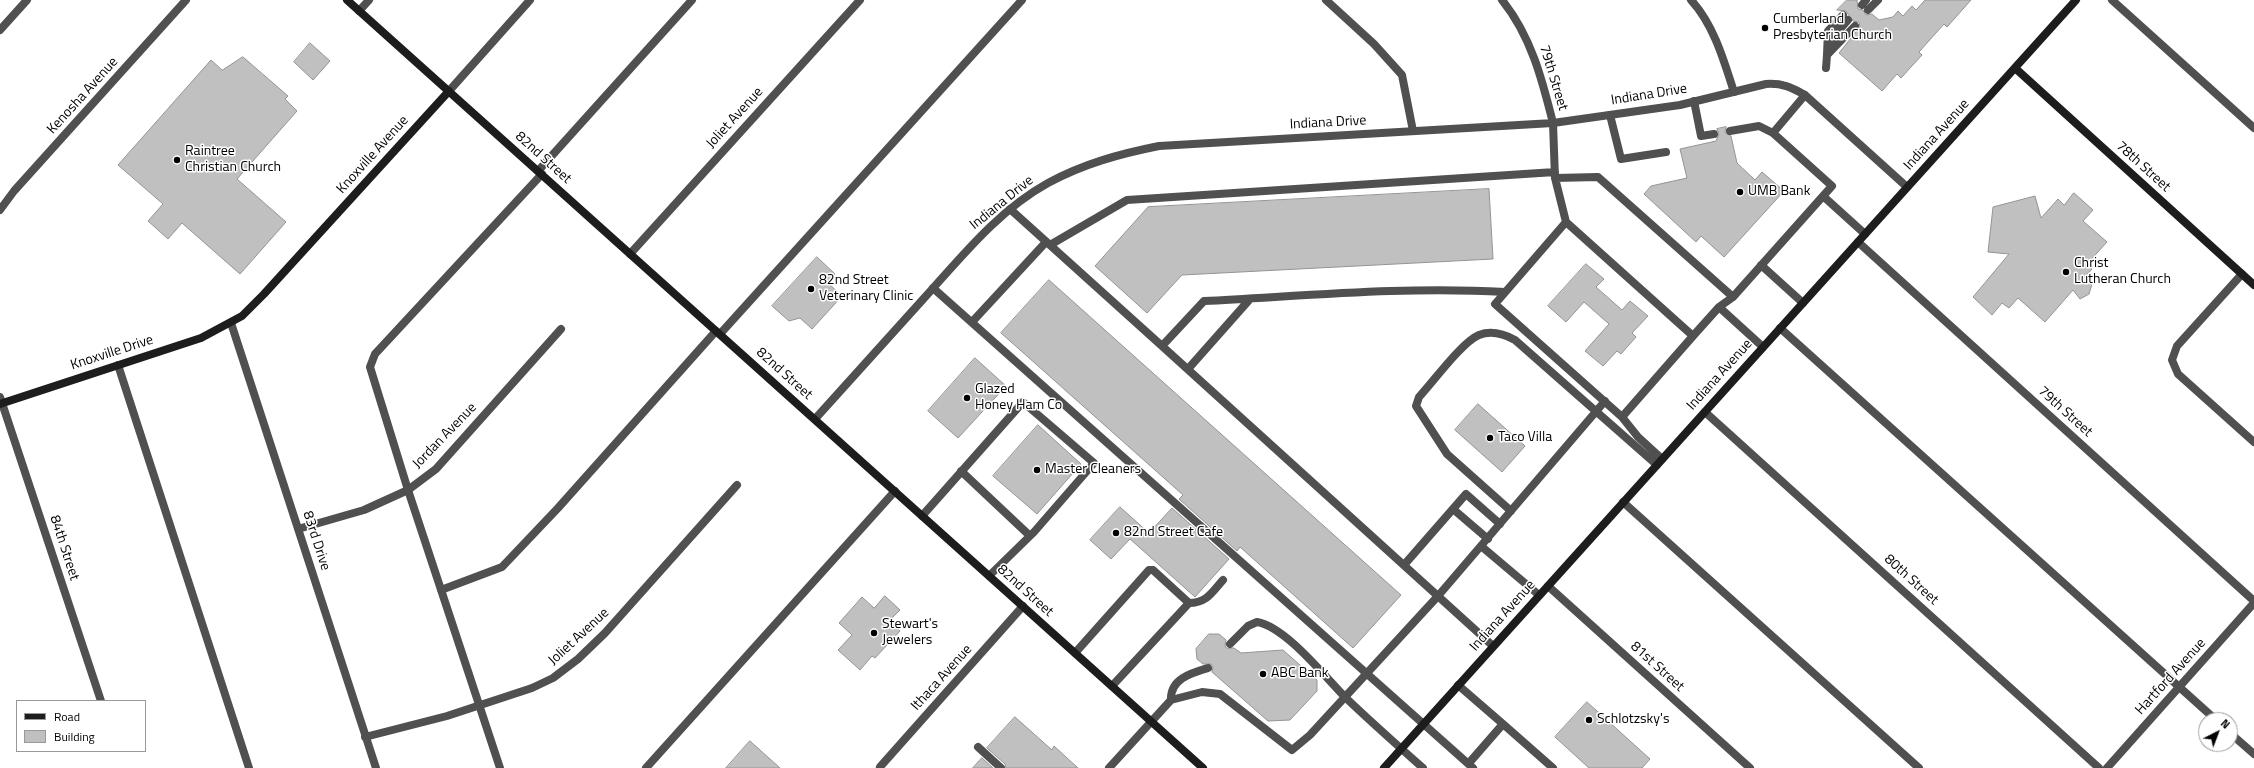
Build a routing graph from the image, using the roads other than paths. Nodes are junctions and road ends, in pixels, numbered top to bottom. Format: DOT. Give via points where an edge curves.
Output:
graph roads {
  1 [pos="27,0"];
  2 [pos="186,0"];
  3 [pos="347,0"];
  4 [pos="369,0"];
  5 [pos="530,0"];
  6 [pos="692,0"];
  7 [pos="860,0"];
  8 [pos="1022,0"];
  9 [pos="1326,0"];
  10 [pos="1502,0"];
  11 [pos="1691,0"];
  12 [pos="1878,0"];
  13 [pos="2076,0"];
  14 [pos="2112,0"];
  15 [pos="1866,5"];
  16 [pos="359,11"];
  17 [pos="1845,18"];
  18 [pos="1855,26"];
  19 [pos="0,30"];
  20 [pos="1827,55"];
  21 [pos="1826,68"];
  22 [pos="2015,68"];
  23 [pos="449,91"];
  24 [pos="1734,92"];
  25 [pos="1805,96"];
  26 [pos="1694,101"];
  27 [pos="1610,115"];
  28 [pos="1553,123"];
  29 [pos="2254,128"];
  30 [pos="1413,131"];
  31 [pos="1730,131"];
  32 [pos="1773,133"];
  33 [pos="1714,134"];
  34 [pos="1666,152"];
  35 [pos="540,173"];
  36 [pos="1555,175"];
  37 [pos="1907,187"];
  38 [pos="1823,196"];
  39 [pos="1010,209"];
  40 [pos="0,210"];
  41 [pos="1566,222"];
  42 [pos="1865,234"];
  43 [pos="1858,242"];
  44 [pos="1048,244"];
  45 [pos="630,254"];
  46 [pos="1761,266"];
  47 [pos="2242,274"];
  48 [pos="2254,285"];
  49 [pos="933,288"];
  50 [pos="1505,292"];
  51 [pos="1733,297"];
  52 [pos="1250,299"];
  53 [pos="1802,303"];
  54 [pos="1719,307"];
  55 [pos="972,322"];
  56 [pos="231,323"];
  57 [pos="561,328"];
  58 [pos="1780,328"];
  59 [pos="718,333"];
  60 [pos="1693,336"];
  61 [pos="1162,346"];
  62 [pos="1763,347"];
  63 [pos="118,365"];
  64 [pos="1188,369"];
  65 [pos="1,401"];
  66 [pos="1606,401"];
  67 [pos="1705,412"];
  68 [pos="1596,413"];
  69 [pos="1622,416"];
  70 [pos="815,419"];
  71 [pos="2254,442"];
  72 [pos="1659,462"];
  73 [pos="962,471"];
  74 [pos="737,485"];
  75 [pos="408,490"];
  76 [pos="895,491"];
  77 [pos="1623,502"];
  78 [pos="1453,509"];
  79 [pos="1511,511"];
  80 [pos="922,516"];
  81 [pos="1500,524"];
  82 [pos="298,529"];
  83 [pos="1030,536"];
  84 [pos="1488,539"];
  85 [pos="1481,546"];
  86 [pos="1404,565"];
  87 [pos="989,576"];
  88 [pos="1223,580"];
  89 [pos="1548,586"];
  90 [pos="441,590"];
  91 [pos="1539,595"];
  92 [pos="1438,596"];
  93 [pos="2254,602"];
  94 [pos="1189,603"];
  95 [pos="1023,606"];
  96 [pos="1230,644"];
  97 [pos="1493,646"];
  98 [pos="1075,653"];
  99 [pos="1208,668"];
  100 [pos="1367,675"];
  101 [pos="1458,685"];
  102 [pos="1112,686"];
  103 [pos="2179,687"];
  104 [pos="1345,697"];
  105 [pos="101,700"];
  106 [pos="1171,700"];
  107 [pos="479,706"];
  108 [pos="2207,712"];
  109 [pos="1151,722"];
  110 [pos="1503,724"];
  111 [pos="1423,725"];
  112 [pos="365,737"];
  113 [pos="2238,740"];
  114 [pos="978,747"];
  115 [pos="1401,749"];
  116 [pos="2254,754"];
  117 [pos="1471,766"];
  118 [pos="880,767"];
  119 [pos="249,768"];
  120 [pos="376,768"];
  121 [pos="500,768"];
  122 [pos="646,768"];
  123 [pos="1001,768"];
  124 [pos="1110,768"];
  125 [pos="1203,768"];
  126 [pos="1384,768"];
  127 [pos="1423,768"];
  128 [pos="1553,768"];
  129 [pos="1750,768"];
  130 [pos="1919,768"];
  131 [pos="2099,768"];
  132 [pos="2107,768"];
  1 -- 19 [label="street"];
  2 -- 40 [label="street, Kenosha Avenue" via="14,190"];
  3 -- 16 [label="main road, 82nd Street"];
  4 -- 16 [label="street"];
  5 -- 23 [label="street, Knoxville Avenue"];
  6 -- 35 [label="street"];
  7 -- 45 [label="street, Joliet Avenue"];
  8 -- 59 [label="street"];
  9 -- 30 [label="street" via="1374,44 1402,75"];
  10 -- 28 [label="street, 79th Street" via="1529,43 1540,72"];
  11 -- 24 [label="street" via="1705,19 1719,46"];
  12 -- 15 [label="street"];
  13 -- 22 [label="main road, Indiana Avenue"];
  14 -- 29 [label="street"];
  16 -- 23 [label="main road, 82nd Street"];
  17 -- 20 [label="street" via="1828,31"];
  18 -- 20 [label="street"];
  20 -- 21 [label="street"];
  22 -- 37 [label="main road, Indiana Avenue"];
  22 -- 47 [label="main road, 78th Street"];
  23 -- 35 [label="main road, 82nd Street"];
  23 -- 56 [label="main road, Knoxville Avenue" via="264,294 242,316"];
  24 -- 25 [label="street, Indiana Drive" via="1779,83 1790,86"];
  24 -- 26 [label="street, Indiana Drive"];
  25 -- 32 [label="street"];
  25 -- 37 [label="street, Indiana Drive"];
  26 -- 27 [label="street, Indiana Drive"];
  26 -- 33 [label="street" via="1701,136"];
  27 -- 28 [label="street, Indiana Drive"];
  27 -- 34 [label="street" via="1621,159"];
  28 -- 30 [label="street, Indiana Drive"];
  28 -- 36 [label="street, 79th Street"];
  30 -- 39 [label="street, Indiana Drive" via="1159,146 1120,154 1080,167 1047,184"];
  31 -- 32 [label="street" via="1759,126"];
  32 -- 38 [label="street" via="1832,186"];
  35 -- 45 [label="main road, 82nd Street"];
  35 -- 75 [label="street" via="372,360 372,377"];
  36 -- 41 [label="street, 79th Street"];
  36 -- 44 [label="street" via="1127,200"];
  36 -- 51 [label="street" via="1598,176"];
  37 -- 42 [label="main road, Indiana Avenue"];
  38 -- 42 [label="street"];
  38 -- 46 [label="street"];
  39 -- 44 [label="street"];
  39 -- 49 [label="street, Indiana Drive" via="976,240"];
  41 -- 50 [label="street"];
  41 -- 60 [label="street"];
  42 -- 43 [label="main road, Indiana Avenue"];
  43 -- 53 [label="main road, Indiana Avenue"];
  43 -- 93 [label="street, 79th Street"];
  44 -- 55 [label="street"];
  44 -- 61 [label="street"];
  45 -- 59 [label="main road, 82nd Street"];
  46 -- 51 [label="street"];
  46 -- 53 [label="street"];
  47 -- 48 [label="main road, 78th Street"];
  47 -- 71 [label="street" via="2177,346 2172,360 2178,374"];
  49 -- 55 [label="street"];
  49 -- 70 [label="street, Indiana Drive"];
  50 -- 52 [label="street" via="1394,291"];
  50 -- 66 [label="street" via="1495,304"];
  51 -- 54 [label="street"];
  52 -- 61 [label="street" via="1204,301"];
  52 -- 64 [label="street"];
  53 -- 58 [label="main road, Indiana Avenue"];
  54 -- 60 [label="street"];
  54 -- 62 [label="street"];
  55 -- 100 [label="street"];
  56 -- 63 [label="main road, Knoxville Drive" via="201,338"];
  56 -- 82 [label="street, 83rd Drive"];
  57 -- 75 [label="street, Jordan Avenue" via="436,469"];
  58 -- 62 [label="main road, Indiana Avenue"];
  58 -- 103 [label="street"];
  59 -- 70 [label="main road, 82nd Street"];
  59 -- 90 [label="street" via="502,567"];
  60 -- 69 [label="street"];
  61 -- 64 [label="street"];
  62 -- 67 [label="main road, Indiana Avenue"];
  63 -- 65 [label="main road, Knoxville Drive"];
  63 -- 119 [label="street"];
  64 -- 86 [label="street"];
  65 -- 105 [label="street, 84th Street"];
  66 -- 68 [label="street"];
  66 -- 69 [label="street"];
  67 -- 72 [label="main road, Indiana Avenue"];
  67 -- 131 [label="street, 80th Street"];
  68 -- 72 [label="street"];
  68 -- 79 [label="street"];
  68 -- 79 [label="street" via="1515,340 1504,334 1479,335 1466,344 1419,397 1416,406 1447,454"];
  69 -- 72 [label="street"];
  70 -- 76 [label="main road, 82nd Street"];
  72 -- 77 [label="main road, Indiana Avenue"];
  73 -- 80 [label="street"];
  73 -- 83 [label="street"];
  73 -- 83 [label="street" via="1023,402 1094,463"];
  74 -- 107 [label="street, Joliet Avenue" via="605,633 578,659 553,678 532,688"];
  75 -- 82 [label="street, Jordan Avenue" via="364,510"];
  75 -- 90 [label="street"];
  76 -- 80 [label="main road, 82nd Street"];
  76 -- 122 [label="street"];
  77 -- 89 [label="main road, Indiana Avenue"];
  77 -- 130 [label="street"];
  78 -- 81 [label="street" via="1466,494"];
  78 -- 84 [label="street"];
  78 -- 86 [label="street"];
  79 -- 81 [label="street"];
  80 -- 87 [label="main road, 82nd Street"];
  81 -- 84 [label="street"];
  82 -- 112 [label="street, 83rd Drive"];
  83 -- 87 [label="street"];
  84 -- 85 [label="street"];
  85 -- 91 [label="street"];
  85 -- 92 [label="street"];
  86 -- 92 [label="street"];
  87 -- 95 [label="main road, 82nd Street"];
  88 -- 94 [label="street" via="1204,601"];
  89 -- 91 [label="main road, Indiana Avenue"];
  89 -- 129 [label="street, 81st Street"];
  90 -- 107 [label="street"];
  91 -- 97 [label="main road, Indiana Avenue"];
  92 -- 97 [label="street"];
  92 -- 100 [label="street"];
  93 -- 103 [label="street, Hartford Avenue"];
  94 -- 98 [label="street" via="1153,570 1149,570"];
  94 -- 102 [label="street"];
  95 -- 98 [label="main road, 82nd Street"];
  95 -- 118 [label="street, Ithaca Avenue"];
  96 -- 104 [label="street" via="1248,626 1257,622 1263,623 1279,633 1314,664"];
  97 -- 101 [label="main road, Indiana Avenue"];
  98 -- 102 [label="main road, 82nd Street"];
  99 -- 106 [label="street" via="1176,682 1171,691"];
  100 -- 104 [label="street"];
  100 -- 111 [label="street"];
  101 -- 110 [label="street"];
  101 -- 111 [label="main road, Indiana Avenue"];
  102 -- 109 [label="main road, 82nd Street"];
  103 -- 108 [label="street"];
  103 -- 132 [label="street, Hartford Avenue"];
  104 -- 106 [label="street" via="1292,750 1220,694 1202,692"];
  104 -- 115 [label="street"];
  106 -- 109 [label="street"];
  107 -- 112 [label="street, Joliet Avenue"];
  107 -- 121 [label="street"];
  109 -- 124 [label="street"];
  109 -- 125 [label="main road, 82nd Street"];
  110 -- 117 [label="street"];
  110 -- 128 [label="street"];
  111 -- 115 [label="main road, Indiana Avenue"];
  111 -- 117 [label="street"];
  112 -- 120 [label="street, 83rd Drive"];
  113 -- 116 [label="street"];
  114 -- 123 [label="street"];
  115 -- 126 [label="main road, Indiana Avenue"];
  115 -- 127 [label="street"];
}
